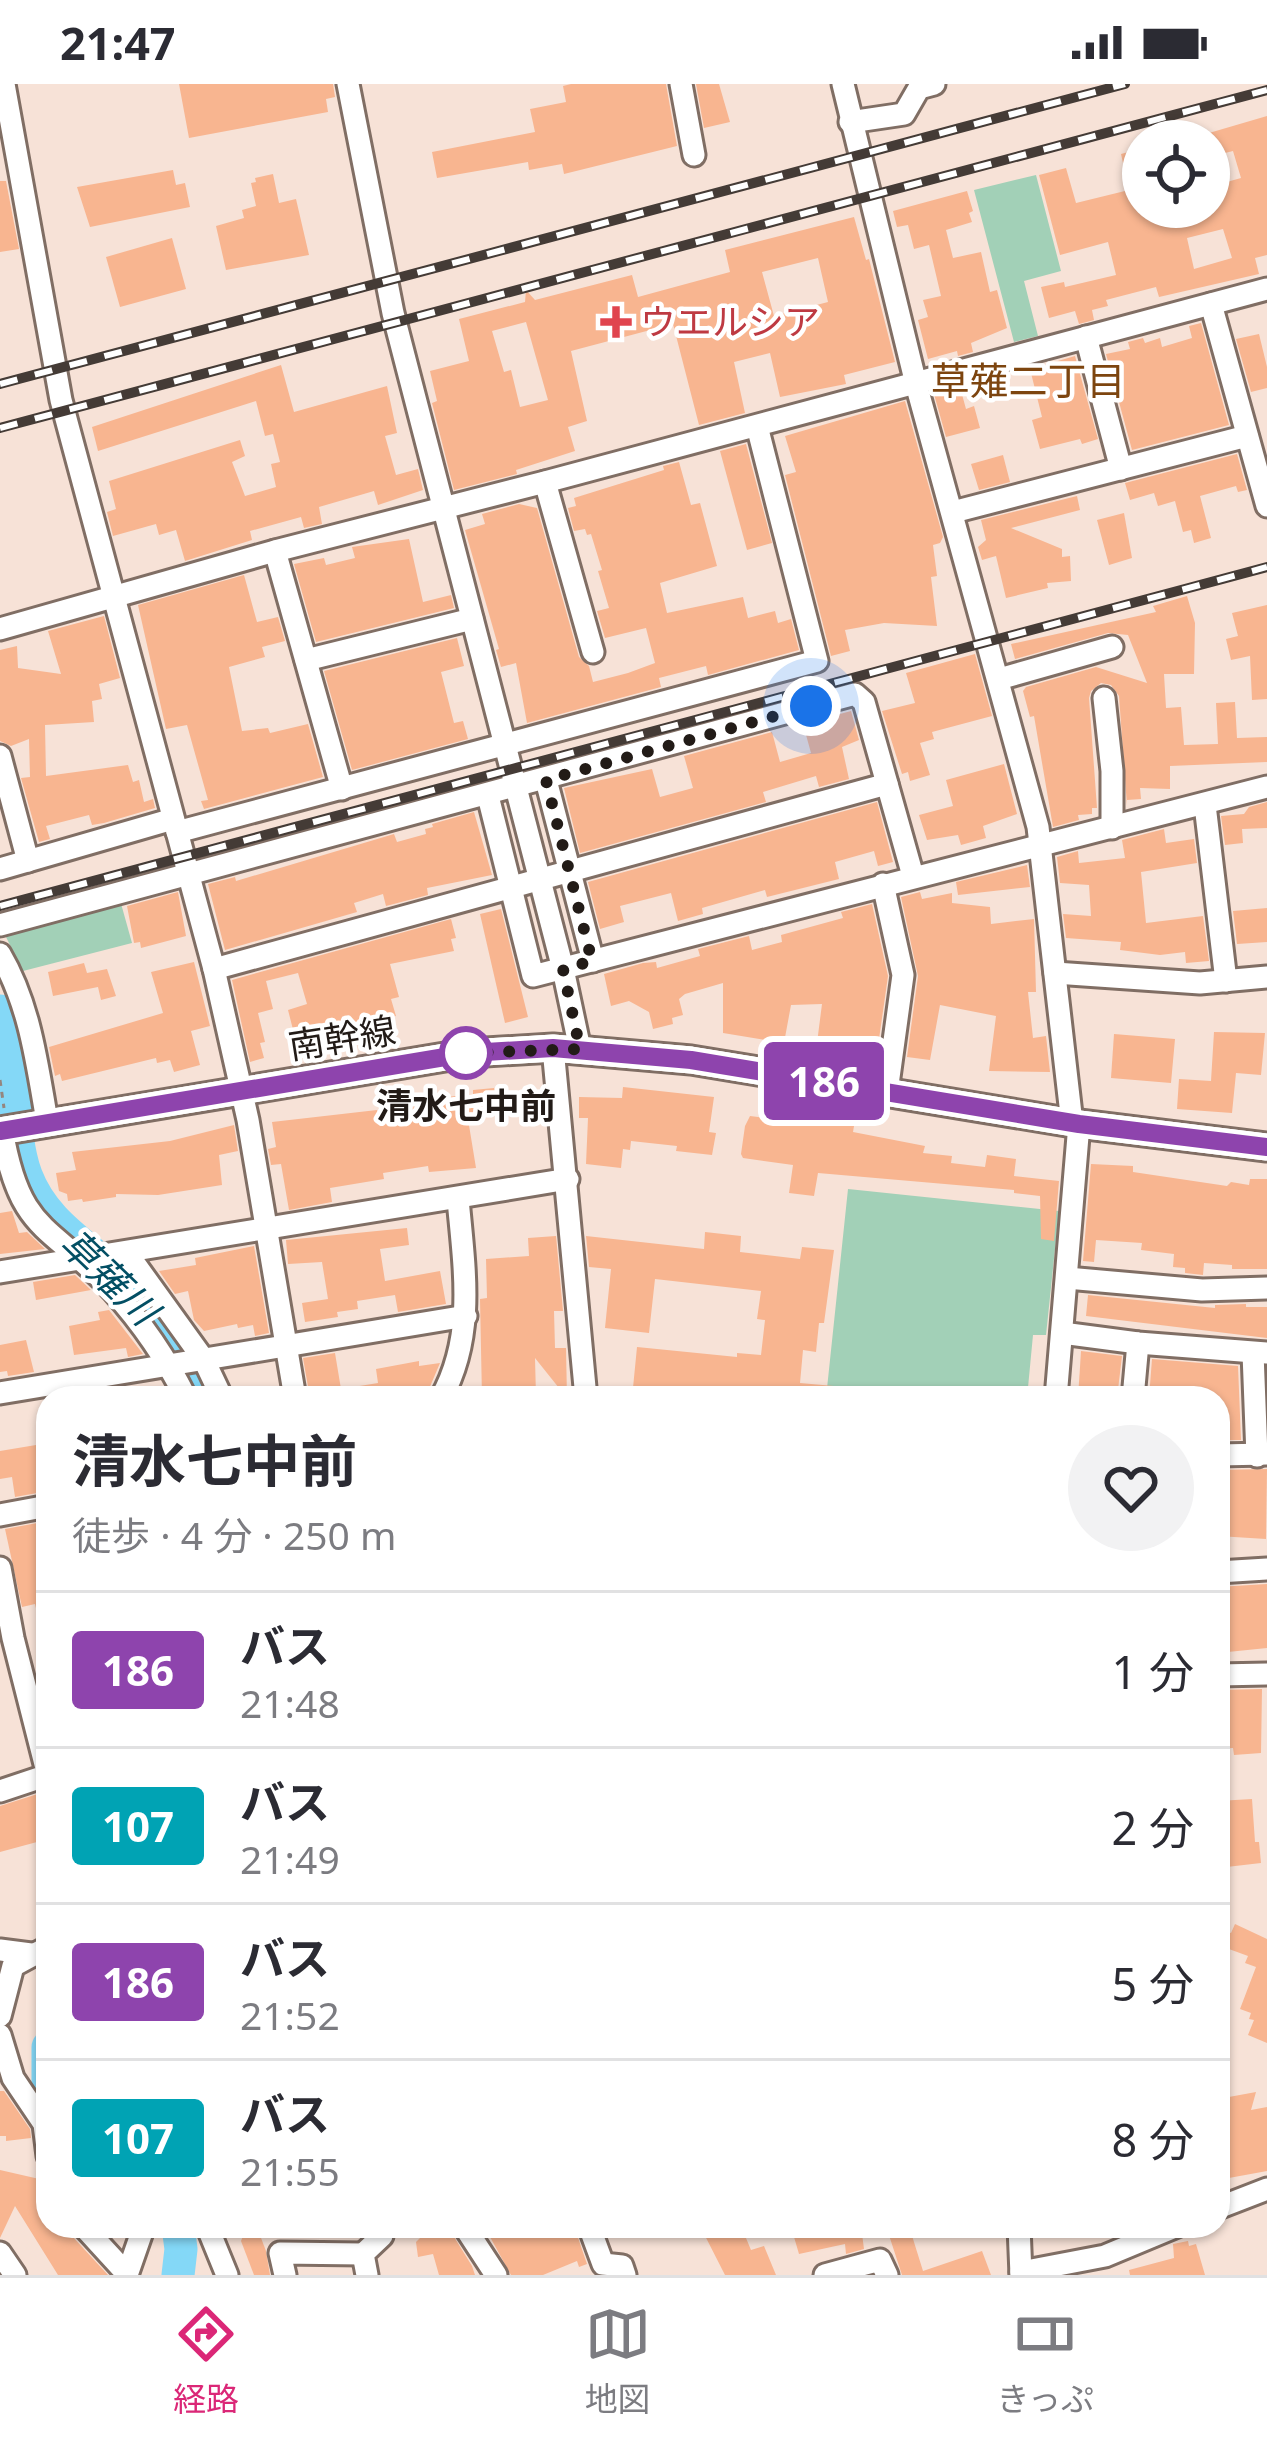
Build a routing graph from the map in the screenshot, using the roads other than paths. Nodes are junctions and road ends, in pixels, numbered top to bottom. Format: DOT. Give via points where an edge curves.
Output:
graph roads {
  1 [pos="4,84"];
  2 [pos="347,84"];
  3 [pos="681,84"];
  4 [pos="844,84"];
  5 [pos="934,84"];
  6 [pos="850,122"];
  7 [pos="694,155"];
  8 [pos="1267,289"];
  9 [pos="1211,304"];
  10 [pos="1086,337"];
  11 [pos="916,384"];
  12 [pos="757,426"];
  13 [pos="1247,436"];
  14 [pos="1121,469"];
  15 [pos="545,482"];
  16 [pos="442,506"];
  17 [pos="1267,506"];
  18 [pos="953,512"];
  19 [pos="275,551"];
  20 [pos="112,595"];
  21 [pos="472,619"];
  22 [pos="0,629"];
  23 [pos="1112,646"];
  24 [pos="592,652"];
  25 [pos="306,660"];
  26 [pos="999,679"];
  27 [pos="1104,698"];
  28 [pos="506,745"];
  29 [pos="0,756"];
  30 [pos="546,780"];
  31 [pos="887,784"];
  32 [pos="1267,787"];
  33 [pos="342,789"];
  34 [pos="515,789"];
  35 [pos="488,796"];
  36 [pos="1205,805"];
  37 [pos="175,826"];
  38 [pos="1112,828"];
  39 [pos="1040,845"];
  40 [pos="28,861"];
  41 [pos="0,869"];
  42 [pos="569,871"];
  43 [pos="189,876"];
  44 [pos="913,876"];
  45 [pos="539,879"];
  46 [pos="883,884"];
  47 [pos="511,887"];
  48 [pos="0,925"];
  49 [pos="0,954"];
  50 [pos="592,961"];
  51 [pos="214,969"];
  52 [pos="563,969"];
  53 [pos="1055,973"];
  54 [pos="1267,977"];
  55 [pos="1226,981"];
  56 [pos="567,1048"];
  57 [pos="242,1091"];
  58 [pos="887,1091"];
  59 [pos="1075,1124"];
  60 [pos="18,1127"];
  61 [pos="1267,1147"];
  62 [pos="568,1179"];
  63 [pos="458,1198"];
  64 [pos="268,1231"];
  65 [pos="127,1253"];
  66 [pos="82,1259"];
  67 [pos="0,1272"];
  68 [pos="1067,1278"];
  69 [pos="1267,1288"];
  70 [pos="466,1316"];
  71 [pos="1062,1333"];
  72 [pos="1138,1343"];
  73 [pos="286,1346"];
  74 [pos="1260,1353"];
  75 [pos="204,1360"];
  76 [pos="170,1366"];
  77 [pos="44,1386"];
  78 [pos="180,1386"];
  79 [pos="216,1386"];
  80 [pos="293,1386"];
  81 [pos="447,1386"];
  82 [pos="585,1386"];
  83 [pos="1057,1386"];
  84 [pos="1134,1386"];
  85 [pos="36,1387"];
  86 [pos="0,1393"];
  87 [pos="1230,1455"];
  88 [pos="1262,1455"];
  89 [pos="36,1508"];
  90 [pos="0,1514"];
  91 [pos="0,1568"];
  92 [pos="1267,1569"];
  93 [pos="1230,1571"];
  94 [pos="6,1640"];
  95 [pos="1267,1674"];
  96 [pos="1230,1675"];
  97 [pos="36,1736"];
  98 [pos="36,1779"];
  99 [pos="0,1791"];
  100 [pos="36,1950"];
  101 [pos="0,1951"];
  102 [pos="36,1952"];
  103 [pos="0,2016"];
  104 [pos="0,2035"];
  105 [pos="7,2080"];
  106 [pos="36,2114"];
  107 [pos="1267,2189"];
  108 [pos="1230,2203"];
  109 [pos="94,2238"];
  110 [pos="141,2238"];
  111 [pos="212,2238"];
  112 [pos="381,2238"];
  113 [pos="472,2238"];
  114 [pos="593,2238"];
  115 [pos="1020,2238"];
  116 [pos="1149,2238"];
  117 [pos="0,2253"];
  118 [pos="365,2265"];
  119 [pos="1021,2273"];
  120 [pos="16,2275"];
  121 [pos="127,2275"];
  122 [pos="227,2275"];
  123 [pos="285,2275"];
  124 [pos="496,2275"];
  125 [pos="625,2275"];
  126 [pos="825,2275"];
  127 [pos="886,2275"];
  1 -- 20 [label="street" via="62,400"];
  2 -- 16 [label="street" via="392,313"];
  3 -- 7 [label="street"];
  4 -- 6 [label="street"];
  5 -- 6 [label="street" via="919,88 904,114"];
  6 -- 11 [label="street"];
  8 -- 9 [label="street"];
  9 -- 10 [label="street"];
  9 -- 13 [label="street"];
  10 -- 11 [label="street"];
  10 -- 14 [label="street"];
  11 -- 12 [label="street"];
  11 -- 18 [label="street"];
  12 -- 15 [label="street"];
  12 -- 28 [label="street" via="817,661"];
  13 -- 14 [label="street"];
  13 -- 17 [label="street"];
  14 -- 18 [label="street"];
  15 -- 16 [label="street"];
  15 -- 24 [label="street"];
  16 -- 19 [label="street"];
  16 -- 21 [label="street"];
  18 -- 26 [label="street"];
  19 -- 20 [label="street"];
  19 -- 25 [label="street"];
  20 -- 22 [label="street"];
  20 -- 37 [label="street"];
  21 -- 25 [label="street"];
  21 -- 28 [label="street"];
  23 -- 26 [label="street"];
  25 -- 33 [label="street"];
  26 -- 39 [label="street"];
  27 -- 38 [label="street"];
  28 -- 33 [label="street"];
  28 -- 34 [label="street"];
  29 -- 40 [label="street"];
  30 -- 31 [label="street" via="855,694"];
  30 -- 34 [label="street"];
  30 -- 42 [label="street"];
  31 -- 42 [label="street"];
  31 -- 44 [label="street"];
  32 -- 36 [label="street"];
  33 -- 37 [label="street"];
  34 -- 35 [label="street"];
  34 -- 45 [label="street"];
  35 -- 43 [label="street"];
  35 -- 47 [label="street"];
  36 -- 38 [label="street"];
  36 -- 55 [label="street"];
  37 -- 40 [label="street"];
  37 -- 43 [label="street"];
  38 -- 39 [label="street"];
  39 -- 44 [label="street"];
  39 -- 53 [label="street"];
  40 -- 41 [label="street"];
  42 -- 45 [label="street"];
  42 -- 50 [label="street"];
  43 -- 48 [label="street"];
  43 -- 51 [label="street"];
  44 -- 46 [label="street"];
  45 -- 47 [label="street"];
  45 -- 52 [label="street"];
  46 -- 50 [label="street"];
  46 -- 58 [label="street" via="903,975"];
  47 -- 51 [label="street"];
  47 -- 52 [label="street" via="532,976"];
  49 -- 60 [label="street" via="33,1041"];
  50 -- 52 [label="street"];
  51 -- 57 [label="street"];
  52 -- 56 [label="street"];
  53 -- 55 [label="street"];
  53 -- 59 [label="street"];
  54 -- 55 [label="street"];
  56 -- 57 [label="main road, 南幹線" via="469,1053"];
  56 -- 58 [label="main road, 南幹線"];
  56 -- 62 [label="street"];
  57 -- 60 [label="main road, 南幹線"];
  57 -- 64 [label="street"];
  58 -- 59 [label="main road, 南幹線"];
  59 -- 61 [label="main road, 南幹線"];
  59 -- 68 [label="street"];
  60 -- 66 [label="street" via="9,1173 19,1197 36,1223"];
  62 -- 63 [label="street"];
  62 -- 82 [label="street"];
  63 -- 64 [label="street"];
  63 -- 70 [label="street"];
  64 -- 65 [label="street"];
  64 -- 73 [label="street"];
  65 -- 66 [label="street"];
  65 -- 75 [label="street"];
  66 -- 67 [label="street"];
  66 -- 76 [label="street"];
  68 -- 69 [label="street"];
  68 -- 71 [label="street"];
  70 -- 73 [label="street"];
  70 -- 81 [label="street"];
  71 -- 72 [label="street"];
  71 -- 83 [label="street"];
  72 -- 74 [label="street"];
  72 -- 84 [label="street"];
  73 -- 75 [label="street"];
  73 -- 80 [label="street"];
  74 -- 88 [label="street"];
  75 -- 76 [label="street"];
  75 -- 79 [label="street"];
  76 -- 77 [label="street"];
  76 -- 78 [label="street"];
  85 -- 86 [label="street"];
  87 -- 88 [label="street"];
  89 -- 90 [label="street"];
  91 -- 94 [label="street"];
  92 -- 93 [label="street"];
  94 -- 97 [label="street"];
  95 -- 96 [label="street"];
  98 -- 99 [label="street"];
  100 -- 101 [label="street"];
  102 -- 103 [label="street" via="13,1966"];
  104 -- 105 [label="street"];
  105 -- 106 [label="street"];
  107 -- 108 [label="street"];
  109 -- 121 [label="street"];
  110 -- 121 [label="street"];
  111 -- 122 [label="street"];
  112 -- 118 [label="street"];
  113 -- 124 [label="street"];
  114 -- 125 [label="street" via="603,2264 622,2266"];
  115 -- 119 [label="street"];
  116 -- 119 [label="street" via="1106,2256"];
  117 -- 120 [label="street"];
  118 -- 123 [label="street" via="280,2253"];
  126 -- 127 [label="street" via="880,2260"];
}
